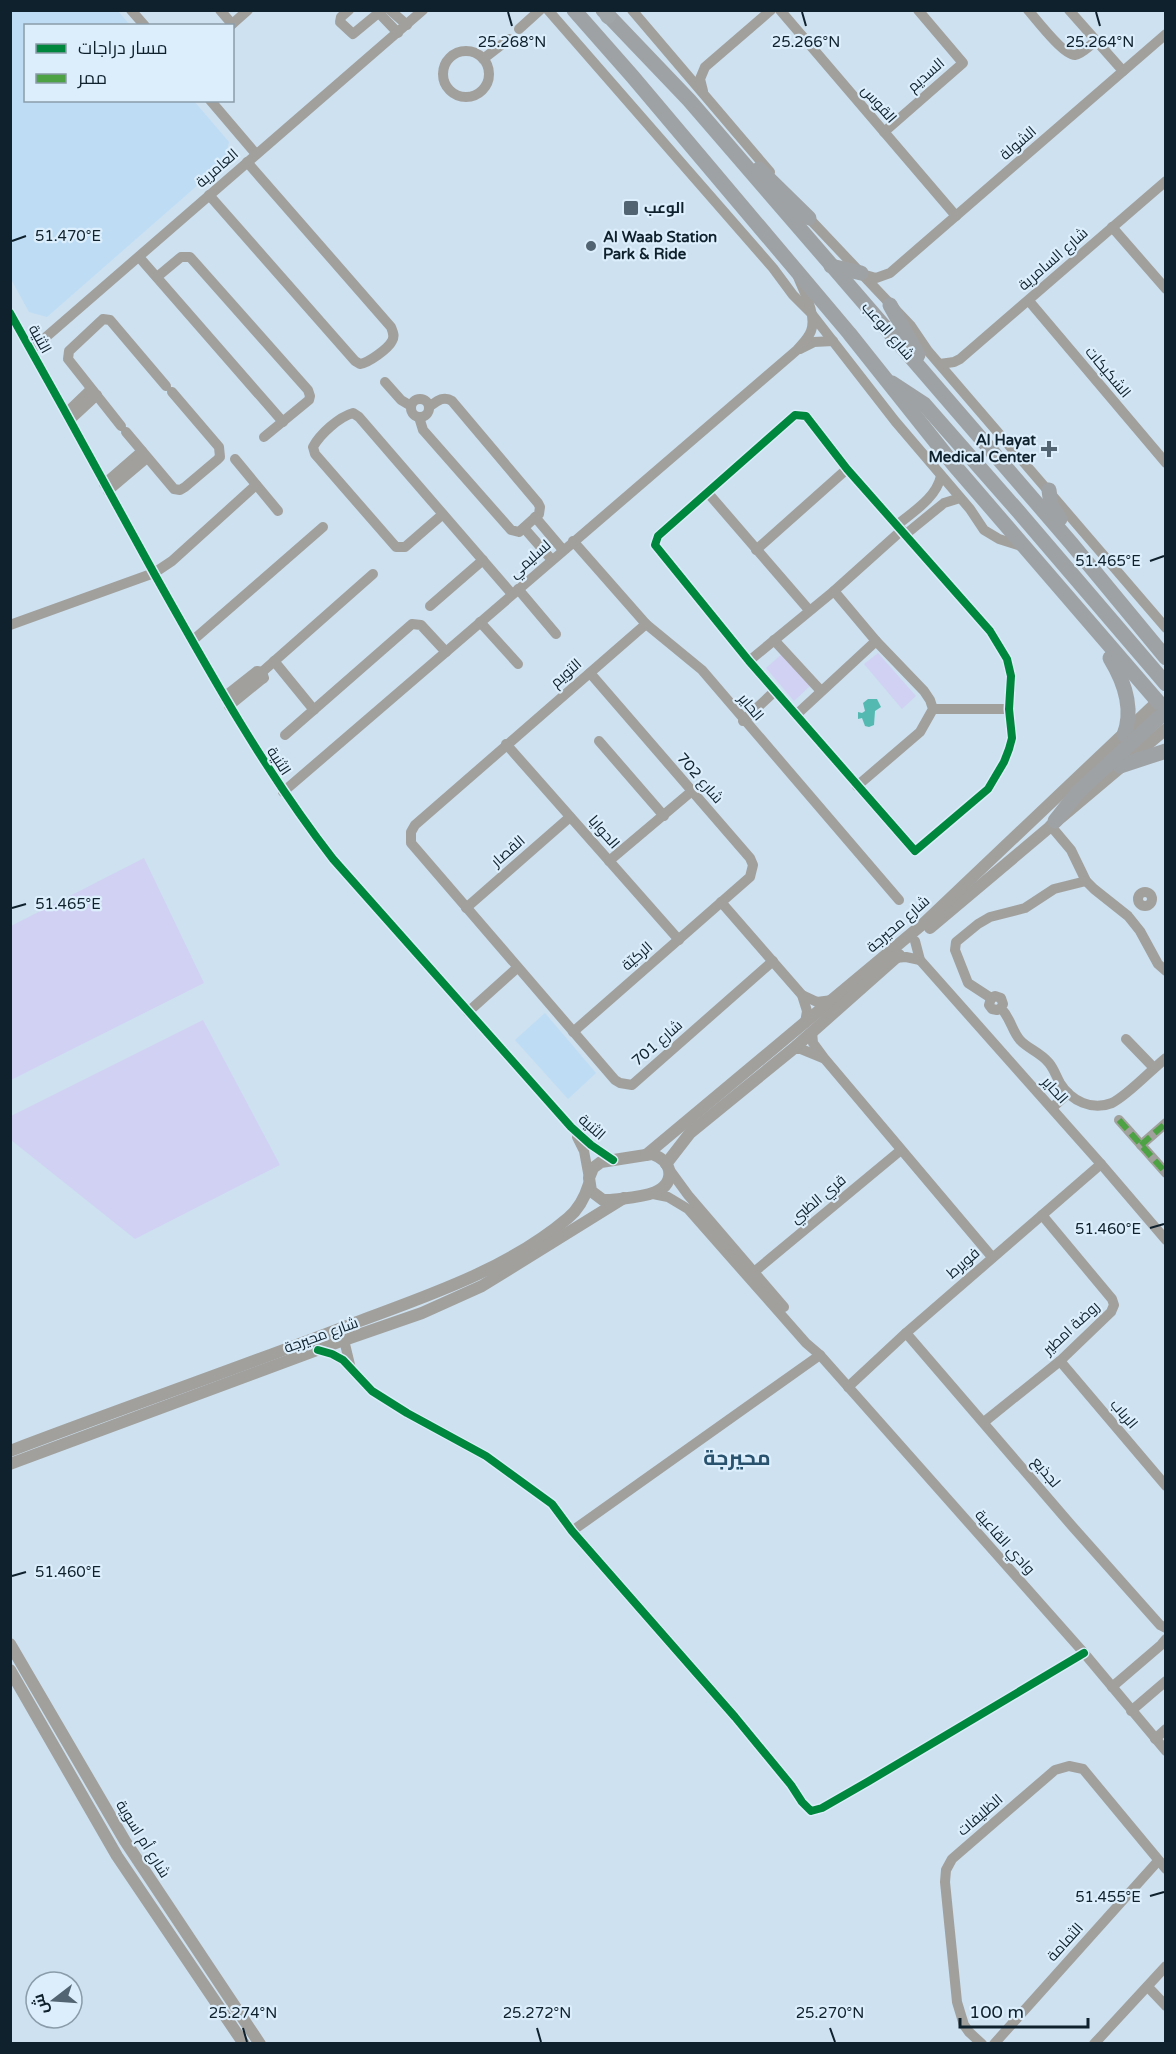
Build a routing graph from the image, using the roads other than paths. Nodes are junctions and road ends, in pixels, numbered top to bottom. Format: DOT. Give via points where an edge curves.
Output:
graph roads {
  1 [pos="131,10"];
  2 [pos="220,10"];
  3 [pos="248,10"];
  4 [pos="349,10"];
  5 [pos="423,10"];
  6 [pos="540,10"];
  7 [pos="548,10"];
  8 [pos="574,10"];
  9 [pos="632,10"];
  10 [pos="771,10"];
  11 [pos="780,10"];
  12 [pos="918,10"];
  13 [pos="1028,10"];
  14 [pos="1069,10"];
  15 [pos="384,11"];
  16 [pos="605,12"];
  17 [pos="143,24"];
  18 [pos="230,24"];
  19 [pos="232,24"];
  20 [pos="407,25"];
  21 [pos="519,29"];
  22 [pos="398,33"];
  23 [pos="1166,34"];
  24 [pos="509,39"];
  25 [pos="1096,41"];
  26 [pos="483,59"];
  27 [pos="678,64"];
  28 [pos="705,67"];
  29 [pos="1122,72"];
  30 [pos="704,94"];
  31 [pos="689,100"];
  32 [pos="211,102"];
  33 [pos="884,132"];
  34 [pos="252,158"];
  35 [pos="1166,181"];
  36 [pos="209,195"];
  37 [pos="956,216"];
  38 [pos="809,218"];
  39 [pos="1112,227"];
  40 [pos="139,257"];
  41 [pos="831,266"];
  42 [pos="795,271"];
  43 [pos="861,273"];
  44 [pos="890,273"];
  45 [pos="157,277"];
  46 [pos="1166,289"];
  47 [pos="1029,301"];
  48 [pos="890,305"];
  49 [pos="10,313"];
  50 [pos="811,313"];
  51 [pos="833,341"];
  52 [pos="31,350"];
  53 [pos="796,350"];
  54 [pos="960,359"];
  55 [pos="940,364"];
  56 [pos="884,379"];
  57 [pos="385,382"];
  58 [pos="956,383"];
  59 [pos="934,384"];
  60 [pos="94,392"];
  61 [pos="411,406"];
  62 [pos="429,406"];
  63 [pos="68,417"];
  64 [pos="419,417"];
  65 [pos="284,422"];
  66 [pos="264,437"];
  67 [pos="144,454"];
  68 [pos="235,459"];
  69 [pos="1166,463"];
  70 [pos="847,470"];
  71 [pos="941,476"];
  72 [pos="256,485"];
  73 [pos="106,488"];
  74 [pos="1048,490"];
  75 [pos="708,494"];
  76 [pos="960,498"];
  77 [pos="278,511"];
  78 [pos="443,514"];
  79 [pos="535,517"];
  80 [pos="323,527"];
  81 [pos="524,528"];
  82 [pos="902,530"];
  83 [pos="573,541"];
  84 [pos="1071,543"];
  85 [pos="1027,549"];
  86 [pos="563,550"];
  87 [pos="756,550"];
  88 [pos="483,560"];
  89 [pos="552,560"];
  90 [pos="154,573"];
  91 [pos="373,574"];
  92 [pos="834,591"];
  93 [pos="515,592"];
  94 [pos="430,606"];
  95 [pos="809,610"];
  96 [pos="480,622"];
  97 [pos="646,624"];
  98 [pos="10,625"];
  99 [pos="1140,627"];
  100 [pos="1166,627"];
  101 [pos="1096,632"];
  102 [pos="556,634"];
  103 [pos="774,639"];
  104 [pos="1166,639"];
  105 [pos="876,640"];
  106 [pos="192,641"];
  107 [pos="446,652"];
  108 [pos="1166,658"];
  109 [pos="274,661"];
  110 [pos="749,661"];
  111 [pos="518,664"];
  112 [pos="590,673"];
  113 [pos="1166,684"];
  114 [pos="775,691"];
  115 [pos="821,691"];
  116 [pos="226,701"];
  117 [pos="1164,707"];
  118 [pos="933,709"];
  119 [pos="1009,709"];
  120 [pos="314,710"];
  121 [pos="796,715"];
  122 [pos="743,721"];
  123 [pos="1166,729"];
  124 [pos="285,735"];
  125 [pos="1124,735"];
  126 [pos="599,741"];
  127 [pos="506,744"];
  128 [pos="1166,751"];
  129 [pos="1120,766"];
  130 [pos="857,786"];
  131 [pos="692,791"];
  132 [pos="283,792"];
  133 [pos="664,816"];
  134 [pos="570,817"];
  135 [pos="1053,823"];
  136 [pos="609,861"];
  137 [pos="1086,881"];
  138 [pos="899,900"];
  139 [pos="721,902"];
  140 [pos="1139,903"];
  141 [pos="466,909"];
  142 [pos="1124,911"];
  143 [pos="679,940"];
  144 [pos="915,941"];
  145 [pos="895,958"];
  146 [pos="920,960"];
  147 [pos="773,962"];
  148 [pos="517,968"];
  149 [pos="1166,971"];
  150 [pos="802,995"];
  151 [pos="833,1000"];
  152 [pos="468,1012"];
  153 [pos="808,1027"];
  154 [pos="573,1032"];
  155 [pos="1126,1039"];
  156 [pos="793,1049"];
  157 [pos="824,1058"];
  158 [pos="1166,1058"];
  159 [pos="1154,1068"];
  160 [pos="1068,1093"];
  161 [pos="1052,1108"];
  162 [pos="1119,1120"];
  163 [pos="1166,1123"];
  164 [pos="571,1127"];
  165 [pos="1141,1145"];
  166 [pos="901,1150"];
  167 [pos="646,1155"];
  168 [pos="613,1160"];
  169 [pos="1101,1164"];
  170 [pos="667,1166"];
  171 [pos="1166,1173"];
  172 [pos="589,1181"];
  173 [pos="653,1194"];
  174 [pos="624,1198"];
  175 [pos="1042,1215"];
  176 [pos="1166,1240"];
  177 [pos="993,1257"];
  178 [pos="754,1272"];
  179 [pos="906,1333"];
  180 [pos="342,1334"];
  181 [pos="318,1350"];
  182 [pos="820,1355"];
  183 [pos="1060,1361"];
  184 [pos="351,1369"];
  185 [pos="848,1387"];
  186 [pos="984,1422"];
  187 [pos="10,1451"];
  188 [pos="10,1464"];
  189 [pos="1166,1486"];
  190 [pos="572,1531"];
  191 [pos="1166,1628"];
  192 [pos="1166,1639"];
  193 [pos="10,1644"];
  194 [pos="1084,1653"];
  195 [pos="10,1670"];
  196 [pos="1166,1681"];
  197 [pos="1112,1687"];
  198 [pos="1131,1711"];
  199 [pos="1166,1730"];
  200 [pos="1155,1739"];
  201 [pos="1166,1751"];
  202 [pos="1162,1865"];
  203 [pos="1166,1966"];
  204 [pos="1148,1987"];
  205 [pos="1166,2006"];
  206 [pos="244,2043"];
  207 [pos="260,2043"];
  208 [pos="982,2043"];
  209 [pos="994,2043"];
  210 [pos="1094,2043"];
  1 -- 17 [label="street"];
  2 -- 18 [label="street"];
  3 -- 19 [label="street"];
  4 -- 15 [label="street" via="340,20 353,34"];
  5 -- 20 [label="street, العامرية"];
  6 -- 21 [label="street"];
  7 -- 50 [label="street, شارع الوعب"];
  8 -- 42 [label="main road, شارع الوعب"];
  9 -- 27 [label="street, شارع الوعب"];
  10 -- 28 [label="street"];
  11 -- 33 [label="street, القوس"];
  12 -- 33 [label="street, السديم" via="963,63"];
  13 -- 25 [label="street" via="1070,54"];
  14 -- 25 [label="street"];
  15 -- 20 [label="street"];
  15 -- 22 [label="street"];
  16 -- 31 [label="main road, شارع الوعب"];
  20 -- 22 [label="street, العامرية"];
  22 -- 34 [label="street, العامرية"];
  23 -- 29 [label="street, الشولة"];
  24 -- 26 [label="street"];
  25 -- 29 [label="street"];
  26 -- 26 [label="street" via="474,52 453,55 443,74 453,93 475,96 484,89 488,68"];
  27 -- 28 [label="street" via="692,70"];
  27 -- 30 [label="street, شارع الوعب"];
  28 -- 30 [label="street" via="700,79"];
  29 -- 37 [label="street, الشولة"];
  30 -- 38 [label="street, شارع الوعب"];
  31 -- 38 [label="main road"];
  31 -- 41 [label="main road, شارع الوعب"];
  32 -- 34 [label="street"];
  33 -- 37 [label="street, القوس"];
  34 -- 36 [label="street, العامرية"];
  34 -- 36 [label="street" via="391,327 392,342 367,364 355,361"];
  35 -- 39 [label="street, شارع السامرية"];
  36 -- 40 [label="street, العامرية"];
  37 -- 44 [label="street, الشولة"];
  38 -- 43 [label="street, شارع الوعب"];
  39 -- 46 [label="street"];
  39 -- 47 [label="street, شارع السامرية"];
  40 -- 45 [label="street"];
  40 -- 52 [label="street, العامرية"];
  41 -- 43 [label="main road"];
  41 -- 59 [label="main road, شارع الوعب"];
  42 -- 50 [label="street"];
  42 -- 56 [label="main road, شارع الوعب"];
  43 -- 44 [label="street" via="876,278"];
  43 -- 48 [label="street, شارع الوعب"];
  44 -- 48 [label="street" via="884,289"];
  45 -- 65 [label="street"];
  45 -- 65 [label="street" via="181,257 190,257 308,390 309,400"];
  47 -- 54 [label="street, شارع السامرية"];
  47 -- 69 [label="street, الشكيكات"];
  48 -- 55 [label="street, شارع الوعب"];
  48 -- 59 [label="main road"];
  49 -- 52 [label="street, الثنية"];
  50 -- 51 [label="street, شارع الوعب"];
  50 -- 53 [label="street, لسليمي" via="811,332"];
  51 -- 53 [label="street, لسليمي" via="814,342"];
  51 -- 71 [label="street, شارع الوعب"];
  52 -- 63 [label="street, الثنية"];
  53 -- 83 [label="street, لسليمي"];
  54 -- 55 [label="street, شارع السامرية"];
  54 -- 58 [label="street" via="954,372"];
  55 -- 58 [label="street, شارع الوعب"];
  56 -- 85 [label="main road, شارع الوعب"];
  56 -- 113 [label="main road" via="924,404"];
  57 -- 61 [label="street"];
  58 -- 74 [label="street, شارع الوعب"];
  59 -- 84 [label="main road, شارع الوعب"];
  60 -- 63 [label="street"];
  60 -- 67 [label="street"];
  60 -- 67 [label="street" via="67,355 107,319 219,447 220,457 180,490 170,486"];
  61 -- 62 [label="street" via="420,398"];
  61 -- 64 [label="street"];
  62 -- 64 [label="street" via="425,415"];
  62 -- 79 [label="street" via="442,398 455,404 538,503 541,510"];
  63 -- 73 [label="street, الثنية"];
  64 -- 81 [label="street" via="423,430 511,530"];
  65 -- 66 [label="street"];
  67 -- 73 [label="street"];
  68 -- 72 [label="street"];
  70 -- 75 [label="street" via="806,416 795,415"];
  70 -- 82 [label="street"];
  70 -- 87 [label="street"];
  71 -- 76 [label="street, شارع الوعب"];
  71 -- 82 [label="street" via="932,495"];
  72 -- 77 [label="street"];
  72 -- 90 [label="street"];
  73 -- 90 [label="street, الثنية"];
  74 -- 84 [label="main road" via="1051,505"];
  74 -- 100 [label="street, شارع الوعب"];
  75 -- 87 [label="street"];
  75 -- 110 [label="street" via="658,536 655,545"];
  76 -- 82 [label="street" via="941,505"];
  76 -- 85 [label="street, شارع الوعب" via="988,534"];
  78 -- 78 [label="street" via="353,413 316,441 315,454 396,547 405,547"];
  78 -- 88 [label="street"];
  79 -- 81 [label="street"];
  79 -- 86 [label="street"];
  80 -- 106 [label="street"];
  81 -- 89 [label="street"];
  82 -- 92 [label="street"];
  82 -- 119 [label="street" via="998,643 1011,676"];
  83 -- 86 [label="street, لسليمي"];
  83 -- 97 [label="street, الحاير"];
  84 -- 99 [label="main road, شارع الوعب"];
  85 -- 101 [label="main road, شارع الوعب"];
  86 -- 89 [label="street, لسليمي"];
  87 -- 95 [label="street"];
  88 -- 93 [label="street"];
  88 -- 94 [label="street"];
  89 -- 93 [label="street, لسليمي"];
  90 -- 98 [label="street"];
  90 -- 106 [label="street, الثنية"];
  91 -- 109 [label="street"];
  92 -- 95 [label="street"];
  92 -- 105 [label="street"];
  93 -- 96 [label="street, لسليمي"];
  93 -- 102 [label="street"];
  95 -- 103 [label="street"];
  96 -- 107 [label="street, لسليمي"];
  96 -- 111 [label="street"];
  97 -- 112 [label="street, التويم"];
  97 -- 122 [label="street, الحاير" via="702,670"];
  99 -- 104 [label="main road"];
  99 -- 108 [label="main road, شارع الوعب"];
  101 -- 117 [label="main road, شارع الوعب"];
  101 -- 125 [label="main road" via="1124,687 1129,715"];
  103 -- 110 [label="street"];
  103 -- 115 [label="street"];
  105 -- 115 [label="street"];
  105 -- 118 [label="street" via="924,691"];
  106 -- 116 [label="street, الثنية"];
  107 -- 120 [label="street" via="421,625 412,624"];
  107 -- 132 [label="street, لسليمي"];
  109 -- 116 [label="street" via="262,672 264,678"];
  109 -- 120 [label="street"];
  110 -- 114 [label="street"];
  112 -- 127 [label="street, التويم"];
  112 -- 131 [label="street, شارع 702"];
  114 -- 121 [label="street"];
  114 -- 122 [label="street"];
  115 -- 121 [label="street"];
  116 -- 132 [label="street, الثنية"];
  117 -- 125 [label="street, شارع محيرجة"];
  117 -- 135 [label="main road" via="1078,792"];
  118 -- 119 [label="street"];
  118 -- 130 [label="street" via="920,732"];
  119 -- 130 [label="street" via="1012,738 988,789 917,850"];
  120 -- 124 [label="street"];
  121 -- 130 [label="street"];
  122 -- 138 [label="street, الحاير"];
  123 -- 129 [label="street, شارع محيرجة"];
  125 -- 151 [label="street, شارع محيرجة" via="924,924"];
  126 -- 133 [label="street"];
  127 -- 134 [label="street, الحوايا"];
  127 -- 141 [label="street, شارع 701" via="411,832 415,850"];
  128 -- 129 [label="main road"];
  129 -- 135 [label="street, شارع محيرجة"];
  131 -- 133 [label="street"];
  131 -- 139 [label="street, شارع 702" via="753,865 750,877"];
  132 -- 152 [label="street, الثنية" via="333,859"];
  133 -- 136 [label="street"];
  134 -- 136 [label="street, الحوايا"];
  134 -- 141 [label="street, القصار"];
  135 -- 137 [label="street"];
  135 -- 144 [label="street, شارع محيرجة"];
  136 -- 143 [label="street, الحوايا"];
  137 -- 142 [label="street"];
  137 -- 160 [label="street" via="1054,889 1025,908 990,917 956,942 955,950 968,983 991,998 1001,998 1001,1008 1019,1038 1044,1058"];
  139 -- 143 [label="street, الركيّة"];
  139 -- 147 [label="street"];
  140 -- 142 [label="street"];
  141 -- 148 [label="street, شارع 701"];
  142 -- 149 [label="street"];
  143 -- 154 [label="street, الركيّة"];
  144 -- 145 [label="street, شارع محيرجة"];
  144 -- 146 [label="street, الحاير"];
  145 -- 146 [label="street"];
  145 -- 153 [label="street, شارع محيرجة"];
  146 -- 161 [label="street, الحاير"];
  147 -- 150 [label="street"];
  147 -- 154 [label="street, شارع 701" via="632,1085 615,1080"];
  148 -- 152 [label="street"];
  148 -- 154 [label="street, شارع 701"];
  150 -- 151 [label="street" via="817,1002"];
  150 -- 153 [label="street"];
  151 -- 153 [label="street, شارع محيرجة"];
  152 -- 164 [label="street, الثنية"];
  153 -- 156 [label="street, شارع محيرجة"];
  153 -- 157 [label="street"];
  153 -- 167 [label="street, شارع محيرجة"];
  155 -- 159 [label="street"];
  156 -- 157 [label="street" via="801,1048"];
  156 -- 170 [label="street, شارع محيرجة" via="690,1133"];
  157 -- 166 [label="street"];
  158 -- 159 [label="street"];
  159 -- 160 [label="street" via="1106,1105 1089,1105"];
  160 -- 161 [label="street"];
  161 -- 169 [label="street, الحاير"];
  162 -- 165 [label="street"];
  163 -- 165 [label="street"];
  164 -- 168 [label="street, الثنية"];
  164 -- 172 [label="street, الثنية" via="584,1151"];
  165 -- 171 [label="street"];
  166 -- 177 [label="street"];
  166 -- 178 [label="street, قري الظبي"];
  167 -- 168 [label="street"];
  167 -- 170 [label="street" via="657,1156"];
  168 -- 172 [label="street" via="597,1165"];
  169 -- 175 [label="street, فويرط"];
  169 -- 176 [label="street, الحاير"];
  170 -- 173 [label="street, شارع محيرجة" via="668,1182"];
  170 -- 178 [label="street, وادي القاعية"];
  172 -- 174 [label="street" via="591,1191 603,1200"];
  172 -- 180 [label="street, شارع محيرجة" via="573,1214 518,1252 470,1278"];
  173 -- 174 [label="street"];
  173 -- 182 [label="street, وادي القاعية" via="668,1197 688,1209"];
  174 -- 180 [label="street, شارع محيرجة" via="482,1286 422,1313"];
  175 -- 177 [label="street, فويرط"];
  175 -- 183 [label="street, روضة امطير" via="1114,1305"];
  177 -- 179 [label="street, فويرط"];
  178 -- 182 [label="street, وادي القاعية"];
  179 -- 185 [label="street, فويرط"];
  179 -- 186 [label="street, لجذيع"];
  180 -- 181 [label="street, شارع محيرجة"];
  180 -- 184 [label="street"];
  180 -- 187 [label="street, شارع محيرجة"];
  181 -- 184 [label="street" via="343,1360"];
  181 -- 188 [label="street, شارع محيرجة"];
  182 -- 185 [label="street, وادي القاعية"];
  182 -- 190 [label="street"];
  183 -- 186 [label="street, روضة امطير"];
  183 -- 189 [label="street, الرباب"];
  184 -- 190 [label="street" via="372,1391 486,1456 543,1497"];
  185 -- 194 [label="street, وادي القاعية"];
  186 -- 191 [label="street, لجذيع"];
  190 -- 194 [label="street" via="728,1708 811,1811 869,1781"];
  192 -- 197 [label="street"];
  193 -- 207 [label="street, شارع أم اسوية" via="125,1840"];
  194 -- 197 [label="street, وادي القاعية"];
  195 -- 206 [label="street, شارع أم اسوية" via="117,1856"];
  196 -- 198 [label="street"];
  197 -- 198 [label="street, وادي القاعية"];
  198 -- 200 [label="street, وادي القاعية"];
  199 -- 200 [label="street"];
  200 -- 201 [label="street, وادي القاعية"];
  202 -- 208 [label="street, الظليفات" via="1083,1769 1076,1766 1054,1770 952,1859 945,1882 957,2002 964,2025"];
  202 -- 209 [label="street, الثمامة"];
  203 -- 204 [label="street"];
  204 -- 205 [label="street"];
  204 -- 210 [label="street"];
}
